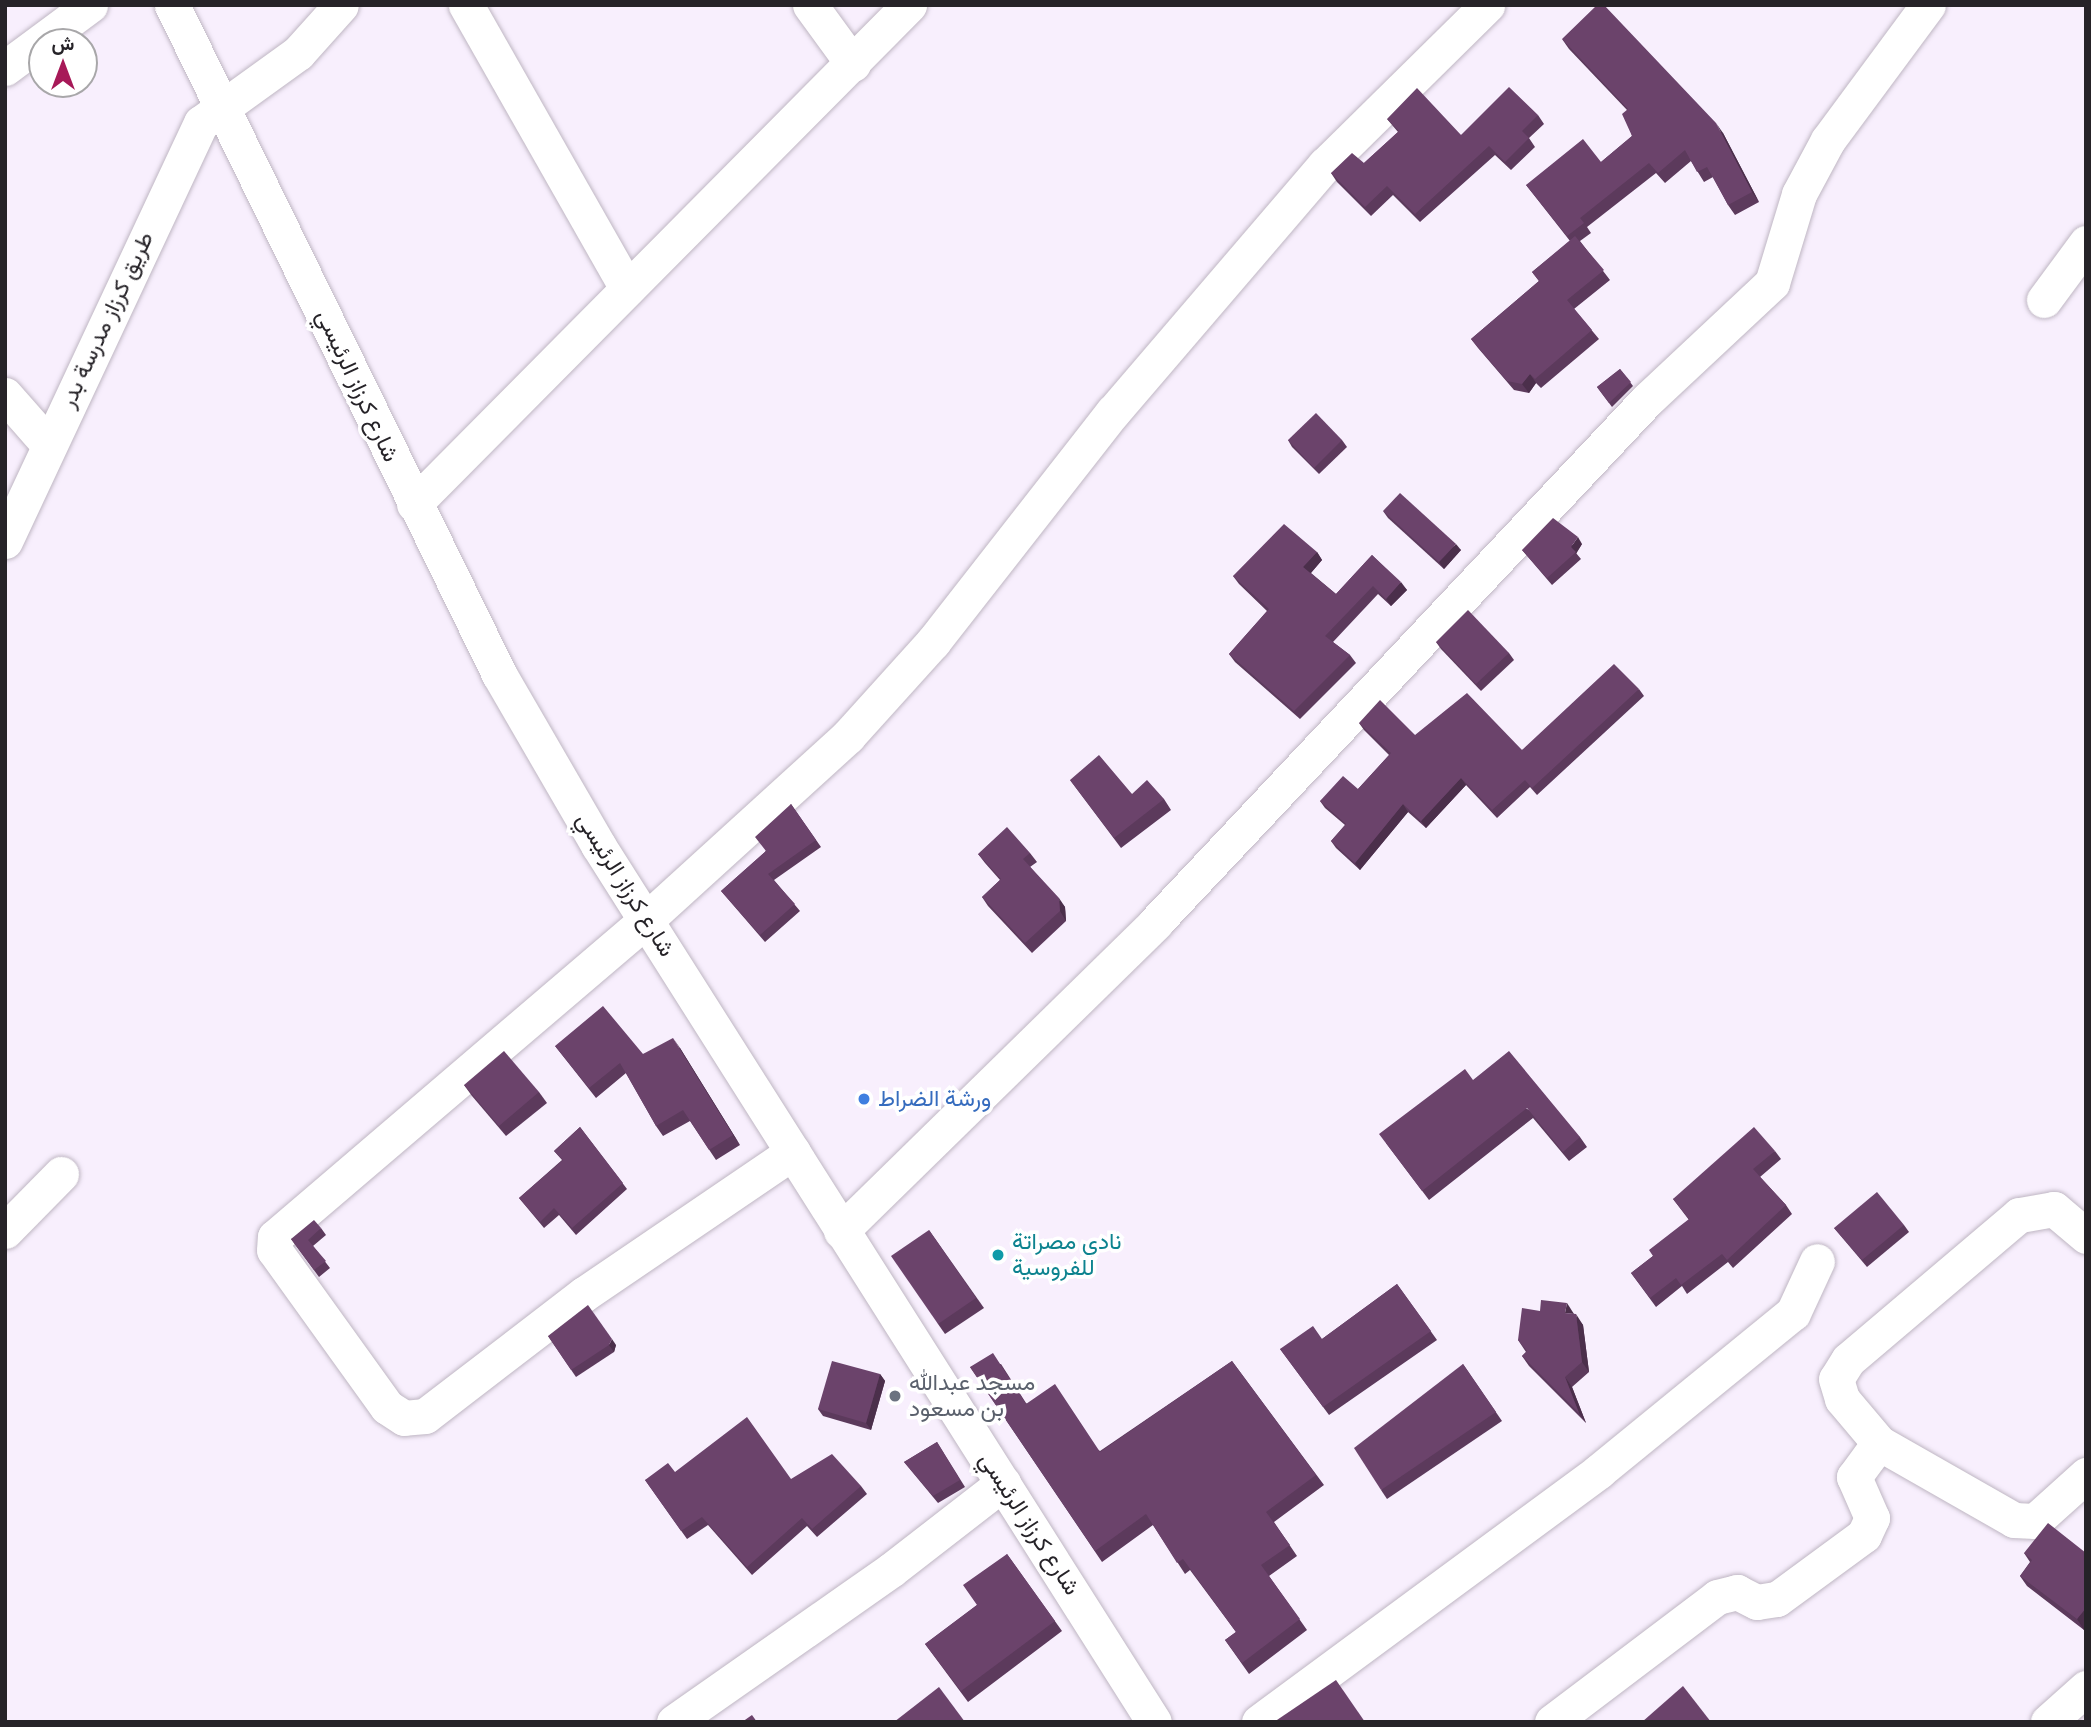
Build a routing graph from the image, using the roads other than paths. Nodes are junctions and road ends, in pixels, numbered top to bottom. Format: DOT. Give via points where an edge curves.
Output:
graph roads {
  1 [pos="90,5"];
  2 [pos="172,5"];
  3 [pos="341,5"];
  4 [pos="466,5"];
  5 [pos="810,5"];
  6 [pos="909,5"];
  7 [pos="1487,5"];
  8 [pos="1928,5"];
  9 [pos="853,64"];
  10 [pos="5,68"];
  11 [pos="220,108"];
  12 [pos="2086,243"];
  13 [pos="627,288"];
  14 [pos="2044,300"];
  15 [pos="5,395"];
  16 [pos="49,445"];
  17 [pos="414,504"];
  18 [pos="5,541"];
  19 [pos="646,920"];
  20 [pos="793,1152"];
  21 [pos="61,1174"];
  22 [pos="5,1231"];
  23 [pos="841,1231"];
  24 [pos="2086,1236"];
  25 [pos="1817,1261"];
  26 [pos="1879,1443"];
  27 [pos="2086,1475"];
  28 [pos="1003,1483"];
  29 [pos="2086,1688"];
  30 [pos="1137,1714"];
  31 [pos="674,1722"];
  32 [pos="1259,1722"];
  33 [pos="1552,1722"];
  34 [pos="2048,1722"];
  1 -- 10 [label="street"];
  2 -- 11 [label="street, شارع كرزاز الرئيسي"];
  3 -- 11 [label="street, طريق كرزاز مدرسة بدر" via="298,53"];
  4 -- 13 [label="street"];
  5 -- 9 [label="street"];
  6 -- 9 [label="street"];
  7 -- 19 [label="street" via="1325,165 1113,412 933,642 848,736"];
  8 -- 23 [label="street" via="1828,140 1799,194 1772,283 1648,399 1164,914"];
  9 -- 13 [label="street"];
  11 -- 16 [label="street, طريق كرزاز مدرسة بدر" via="201,123 184,151"];
  11 -- 17 [label="street, شارع كرزاز الرئيسي"];
  12 -- 14 [label="street"];
  13 -- 17 [label="street"];
  15 -- 16 [label="street"];
  16 -- 18 [label="street, طريق كرزاز مدرسة بدر"];
  17 -- 19 [label="street, شارع كرزاز الرئيسي" via="499,674"];
  19 -- 20 [label="street, شارع كرزاز الرئيسي"];
  19 -- 20 [label="street" via="321,1196 275,1237 274,1250 387,1407 404,1418 425,1416 584,1294"];
  20 -- 23 [label="street, شارع كرزاز الرئيسي"];
  21 -- 22 [label="street"];
  23 -- 28 [label="street, شارع كرزاز الرئيسي"];
  24 -- 26 [label="street" via="2054,1209 2019,1215 1847,1360 1837,1390"];
  25 -- 32 [label="street" via="1805,1300 1793,1313 1599,1471"];
  26 -- 27 [label="street" via="2023,1522 2043,1516"];
  26 -- 33 [label="street" via="1854,1477 1872,1518 1864,1535 1777,1599 1758,1602 1737,1592 1717,1597"];
  28 -- 30 [label="street, شارع كرزاز الرئيسي"];
  28 -- 31 [label="street" via="880,1578"];
  29 -- 34 [label="street"];
}
